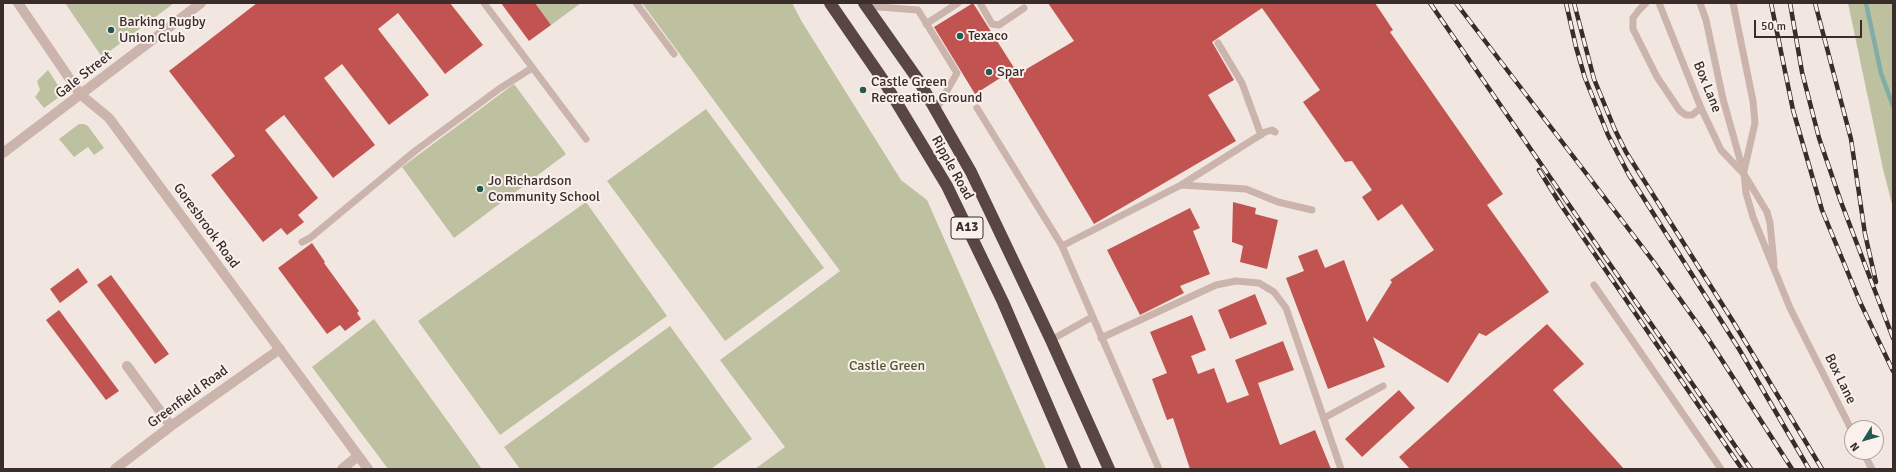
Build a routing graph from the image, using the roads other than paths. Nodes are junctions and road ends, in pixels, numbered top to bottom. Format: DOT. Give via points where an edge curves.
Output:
graph roads {
  1 [pos="18,3"];
  2 [pos="201,3"];
  3 [pos="484,3"];
  4 [pos="636,3"];
  5 [pos="830,3"];
  6 [pos="958,3"];
  7 [pos="980,3"];
  8 [pos="1646,3"];
  9 [pos="1659,3"];
  10 [pos="1700,3"];
  11 [pos="1733,3"];
  12 [pos="865,4"];
  13 [pos="1024,8"];
  14 [pos="926,24"];
  15 [pos="1218,43"];
  16 [pos="674,54"];
  17 [pos="532,68"];
  18 [pos="80,94"];
  19 [pos="977,108"];
  20 [pos="1701,108"];
  21 [pos="936,110"];
  22 [pos="1275,132"];
  23 [pos="1261,135"];
  24 [pos="586,139"];
  25 [pos="3,154"];
  26 [pos="1744,174"];
  27 [pos="1181,186"];
  28 [pos="1312,210"];
  29 [pos="302,242"];
  30 [pos="1062,246"];
  31 [pos="1775,272"];
  32 [pos="1594,285"];
  33 [pos="1092,317"];
  34 [pos="1101,338"];
  35 [pos="1051,340"];
  36 [pos="280,349"];
  37 [pos="127,366"];
  38 [pos="1383,386"];
  39 [pos="1324,418"];
  40 [pos="1846,420"];
  41 [pos="171,426"];
  42 [pos="358,456"];
  43 [pos="1867,460"];
  44 [pos="115,469"];
  45 [pos="342,469"];
  46 [pos="368,469"];
  47 [pos="1075,469"];
  48 [pos="1109,469"];
  49 [pos="1158,469"];
  50 [pos="1342,469"];
  51 [pos="1721,469"];
  52 [pos="1872,469"];
  1 -- 18 [label="street, Goresbrook Road"];
  2 -- 18 [label="street, Gale Street"];
  3 -- 17 [label="lane"];
  4 -- 16 [label="lane"];
  5 -- 47 [label="highway, Ripple Road / A13" via="883,80 947,186 1003,302"];
  6 -- 14 [label="lane"];
  7 -- 13 [label="lane" via="992,24 999,25"];
  8 -- 20 [label="lane" via="1633,18 1633,29 1657,77 1680,111 1692,115"];
  9 -- 20 [label="lane, Box Lane"];
  10 -- 26 [label="lane"];
  11 -- 26 [label="lane" via="1755,123"];
  12 -- 14 [label="lane" via="918,10"];
  12 -- 21 [label="highway, Ripple Road / A13" via="919,81"];
  14 -- 21 [label="lane" via="957,72"];
  15 -- 23 [label="lane" via="1242,83"];
  17 -- 24 [label="lane"];
  17 -- 29 [label="lane" via="415,151"];
  18 -- 25 [label="street, Gale Street"];
  18 -- 36 [label="street, Goresbrook Road" via="109,118"];
  19 -- 30 [label="lane"];
  20 -- 26 [label="lane, Box Lane" via="1721,150"];
  21 -- 35 [label="highway, Ripple Road / A13" via="971,172"];
  22 -- 23 [label="lane" via="1269,131"];
  23 -- 27 [label="lane"];
  26 -- 31 [label="lane, Box Lane" via="1753,217"];
  26 -- 31 [label="lane, Box Lane" via="1767,212"];
  27 -- 28 [label="lane" via="1246,189 1278,202"];
  27 -- 30 [label="lane"];
  30 -- 33 [label="lane"];
  31 -- 40 [label="lane, Box Lane" via="1790,308"];
  32 -- 51 [label="lane"];
  33 -- 34 [label="lane"];
  33 -- 35 [label="lane"];
  34 -- 39 [label="lane" via="1216,285 1236,281 1259,283 1274,292 1286,308"];
  34 -- 49 [label="lane"];
  35 -- 48 [label="highway, Ripple Road / A13"];
  36 -- 41 [label="street, Greenfield Road"];
  36 -- 42 [label="street, Goresbrook Road"];
  37 -- 41 [label="street"];
  38 -- 39 [label="lane"];
  39 -- 50 [label="lane"];
  41 -- 44 [label="street, Greenfield Road"];
  42 -- 45 [label="street"];
  42 -- 46 [label="street, Goresbrook Road"];
  43 -- 52 [label="lane"];
}
